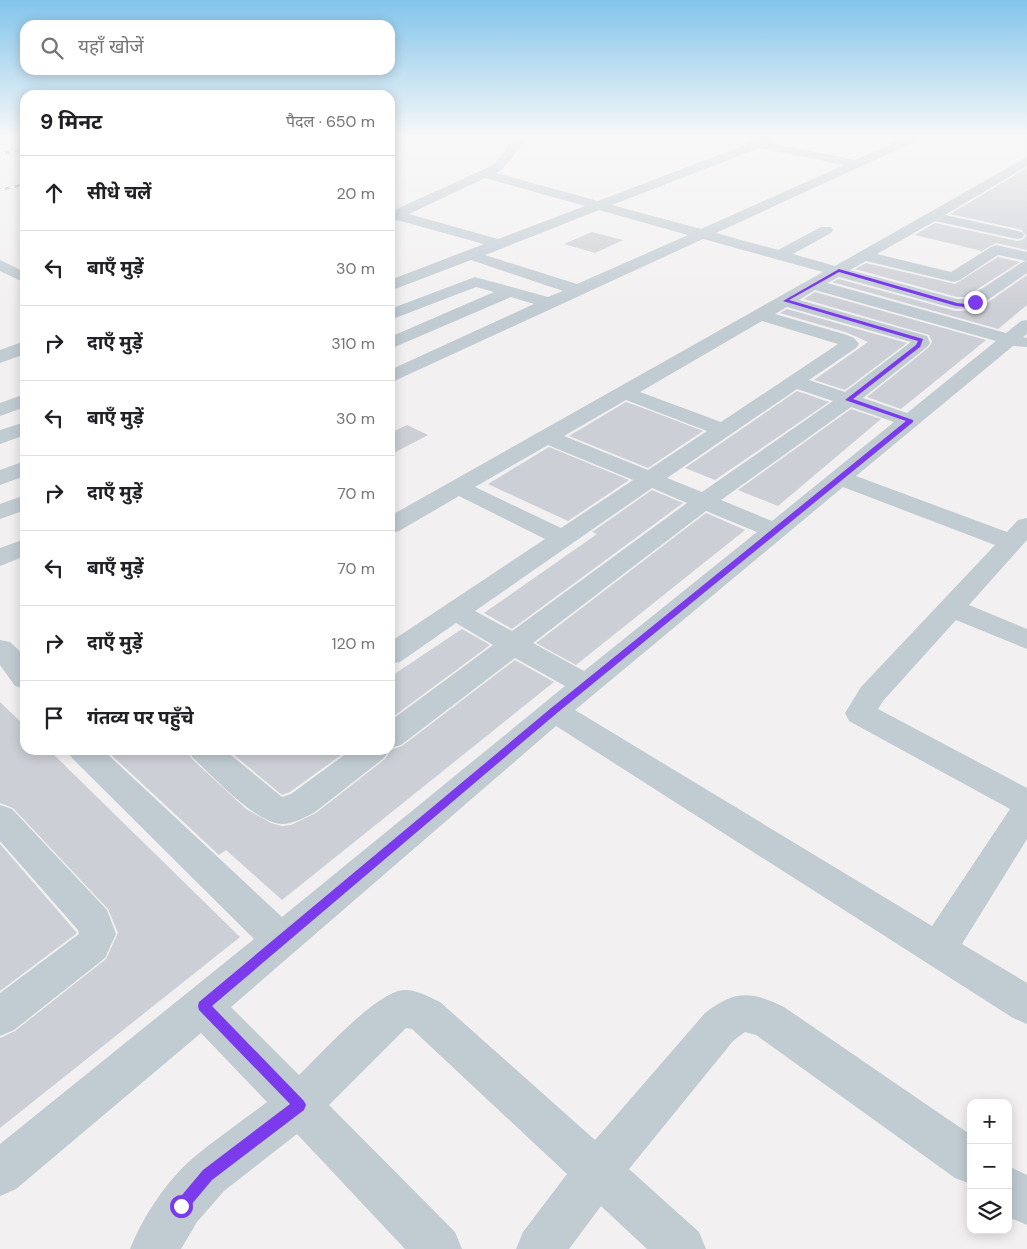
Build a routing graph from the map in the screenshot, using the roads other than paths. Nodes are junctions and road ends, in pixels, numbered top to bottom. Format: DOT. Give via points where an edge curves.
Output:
graph roads {
  1 [pos="443,193"];
  2 [pos="552,193"];
  3 [pos="630,193"];
  4 [pos="785,193"];
  5 [pos="973,193"];
  6 [pos="955,203"];
  7 [pos="597,206"];
  8 [pos="973,207"];
  9 [pos="395,216"];
  10 [pos="932,216"];
  11 [pos="395,218"];
  12 [pos="826,230"];
  13 [pos="1022,231"];
  14 [pos="701,234"];
  15 [pos="499,244"];
  16 [pos="996,250"];
  17 [pos="471,254"];
  18 [pos="781,255"];
  19 [pos="865,256"];
  20 [pos="1027,257"];
  21 [pos="0,265"];
  22 [pos="1027,266"];
  23 [pos="839,271"];
  24 [pos="20,277"];
  25 [pos="20,282"];
  26 [pos="395,284"];
  27 [pos="815,285"];
  28 [pos="6,287"];
  29 [pos="578,290"];
  30 [pos="511,291"];
  31 [pos="785,301"];
  32 [pos="549,302"];
  33 [pos="395,313"];
  34 [pos="760,315"];
  35 [pos="1022,336"];
  36 [pos="395,339"];
  37 [pos="395,341"];
  38 [pos="20,349"];
  39 [pos="436,355"];
  40 [pos="0,357"];
  41 [pos="395,375"];
  42 [pos="795,382"];
  43 [pos="623,392"];
  44 [pos="848,400"];
  45 [pos="20,402"];
  46 [pos="0,410"];
  47 [pos="911,421"];
  48 [pos="20,430"];
  49 [pos="724,430"];
  50 [pos="546,436"];
  51 [pos="0,438"];
  52 [pos="20,470"];
  53 [pos="0,478"];
  54 [pos="842,478"];
  55 [pos="652,479"];
  56 [pos="458,487"];
  57 [pos="704,501"];
  58 [pos="20,504"];
  59 [pos="0,512"];
  60 [pos="395,523"];
  61 [pos="776,531"];
  62 [pos="1020,534"];
  63 [pos="564,539"];
  64 [pos="20,548"];
  65 [pos="0,558"];
  66 [pos="952,608"];
  67 [pos="455,611"];
  68 [pos="1027,640"];
  69 [pos="512,644"];
  70 [pos="395,652"];
  71 [pos="585,685"];
  72 [pos="554,711"];
  73 [pos="395,733"];
  74 [pos="88,755"];
  75 [pos="210,755"];
  76 [pos="366,755"];
  77 [pos="1027,803"];
  78 [pos="1027,812"];
  79 [pos="0,818"];
  80 [pos="280,940"];
  81 [pos="937,950"];
  82 [pos="1027,1005"];
  83 [pos="204,1006"];
  84 [pos="0,1017"];
  85 [pos="299,1105"];
  86 [pos="967,1159"];
  87 [pos="598,1171"];
  88 [pos="0,1173"];
  89 [pos="1012,1192"];
  90 [pos="1027,1202"];
  91 [pos="154,1249"];
  92 [pos="438,1249"];
  93 [pos="540,1249"];
  94 [pos="682,1249"];
  1 -- 9 [label="street"];
  2 -- 7 [label="street"];
  3 -- 7 [label="street"];
  4 -- 14 [label="street"];
  5 -- 6 [label="street"];
  6 -- 8 [label="street"];
  6 -- 10 [label="street"];
  7 -- 14 [label="street"];
  7 -- 15 [label="street"];
  10 -- 13 [label="street"];
  10 -- 19 [label="street"];
  11 -- 15 [label="street"];
  12 -- 18 [label="street"];
  13 -- 16 [label="street"];
  14 -- 18 [label="street"];
  14 -- 29 [label="street"];
  15 -- 17 [label="street"];
  16 -- 19 [label="street" via="954,277"];
  16 -- 20 [label="street"];
  17 -- 26 [label="street"];
  17 -- 29 [label="street"];
  18 -- 23 [label="street"];
  19 -- 23 [label="street"];
  21 -- 24 [label="street"];
  22 -- 23 [label="street" via="966,305"];
  23 -- 27 [label="street"];
  25 -- 28 [label="street"];
  27 -- 31 [label="street"];
  27 -- 35 [label="street"];
  29 -- 32 [label="street"];
  30 -- 32 [label="street"];
  30 -- 33 [label="street" via="480,282 470,283"];
  30 -- 36 [label="street"];
  31 -- 34 [label="street"];
  31 -- 44 [label="street" via="921,340 918,346"];
  32 -- 39 [label="street"];
  34 -- 42 [label="street" via="850,344"];
  34 -- 43 [label="street"];
  35 -- 47 [label="street"];
  37 -- 39 [label="street"];
  38 -- 40 [label="street"];
  39 -- 41 [label="street"];
  42 -- 44 [label="street"];
  42 -- 49 [label="street"];
  43 -- 49 [label="street"];
  43 -- 50 [label="street"];
  44 -- 47 [label="street"];
  44 -- 57 [label="street"];
  45 -- 46 [label="street"];
  47 -- 54 [label="street"];
  48 -- 51 [label="street"];
  49 -- 55 [label="street"];
  50 -- 55 [label="street"];
  50 -- 56 [label="street"];
  52 -- 53 [label="street"];
  54 -- 61 [label="street"];
  54 -- 62 [label="street"];
  55 -- 57 [label="street"];
  55 -- 63 [label="street"];
  56 -- 60 [label="street"];
  56 -- 63 [label="street"];
  57 -- 61 [label="street"];
  57 -- 69 [label="street"];
  58 -- 59 [label="street"];
  61 -- 71 [label="street"];
  62 -- 66 [label="street"];
  63 -- 67 [label="street"];
  64 -- 65 [label="street"];
  66 -- 68 [label="street"];
  66 -- 77 [label="street" via="872,694 860,713"];
  67 -- 69 [label="street"];
  67 -- 70 [label="street"];
  69 -- 71 [label="street"];
  69 -- 73 [label="street"];
  71 -- 72 [label="street"];
  72 -- 80 [label="street"];
  72 -- 81 [label="street"];
  74 -- 80 [label="street"];
  75 -- 76 [label="street" via="262,801 281,811 303,803"];
  78 -- 81 [label="street"];
  79 -- 84 [label="street" via="94,921 98,930 92,946"];
  80 -- 83 [label="street"];
  81 -- 82 [label="street"];
  83 -- 85 [label="street"];
  83 -- 88 [label="street"];
  85 -- 87 [label="street" via="392,1014 404,1007 426,1014"];
  85 -- 91 [label="street" via="208,1175 181,1206"];
  85 -- 92 [label="street"];
  86 -- 87 [label="street" via="770,1021 747,1013 734,1014 719,1027"];
  87 -- 93 [label="street"];
  87 -- 94 [label="street"];
  89 -- 90 [label="street"];
}
